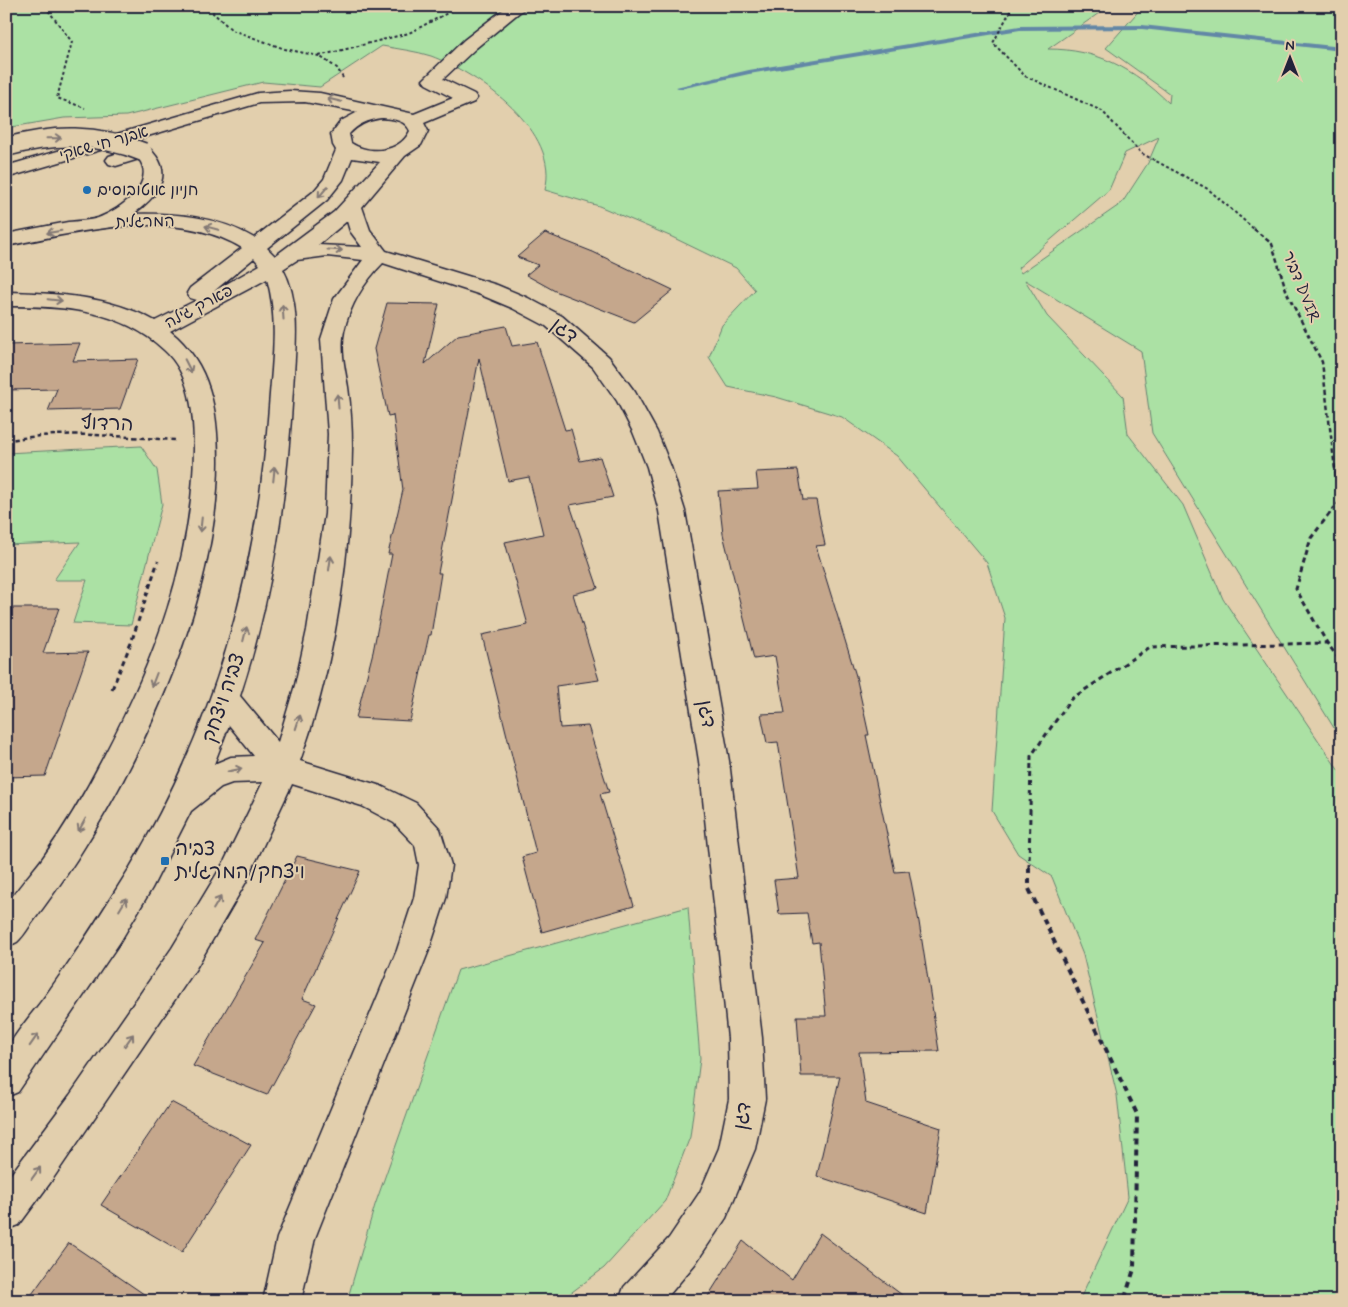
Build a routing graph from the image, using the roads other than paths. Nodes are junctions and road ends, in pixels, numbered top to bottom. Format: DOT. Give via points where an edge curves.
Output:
graph roads {
  1 [pos="519,6"];
  2 [pos="381,113"];
  3 [pos="202,116"];
  4 [pos="413,121"];
  5 [pos="343,142"];
  6 [pos="6,147"];
  7 [pos="399,151"];
  8 [pos="143,152"];
  9 [pos="98,165"];
  10 [pos="6,172"];
  11 [pos="352,206"];
  12 [pos="101,224"];
  13 [pos="6,240"];
  14 [pos="256,248"];
  15 [pos="379,255"];
  16 [pos="282,260"];
  17 [pos="6,299"];
  18 [pos="155,330"];
  19 [pos="225,697"];
  20 [pos="283,768"];
  21 [pos="180,804"];
  22 [pos="6,931"];
  23 [pos="6,1080"];
  24 [pos="6,1212"];
  25 [pos="282,1301"];
  26 [pos="638,1301"];
  1 -- 4 [label="street" via="470,44 432,80 468,98"];
  2 -- 3 [label="street, אבנר חי שאקי, one-way" via="316,96 277,95 242,102"];
  2 -- 4 [label="street, אבנר חי שאקי" via="402,115"];
  2 -- 5 [label="street" via="347,124"];
  3 -- 5 [label="street, אבנר חי שאקי" via="263,107 295,109 324,117"];
  3 -- 10 [label="street, אבנר חי שאקי"];
  4 -- 7 [label="street, פארק גילה" via="418,137"];
  5 -- 7 [label="street" via="371,156"];
  5 -- 14 [label="street, פארק גילה, one-way" via="333,180 320,196"];
  6 -- 8 [label="street, one-way, bridge" via="55,137 124,145"];
  7 -- 11 [label="street, פארק גילה"];
  8 -- 9 [label="street"];
  8 -- 12 [label="street" via="154,167 151,186 128,208"];
  11 -- 15 [label="street" via="360,231"];
  11 -- 16 [label="street, פארק גילה" via="316,237"];
  12 -- 13 [label="street, המרגלית, one-way"];
  14 -- 12 [label="street, המרגלית, one-way" via="226,231 192,223 140,220"];
  14 -- 16 [label="street, המרגלית"];
  14 -- 18 [label="street, פארק גילה"];
  16 -- 15 [label="street, דגן, one-way" via="327,250"];
  20 -- 15 [label="street, one-way" via="309,687 334,535 340,458 332,333 346,296 364,269"];
  15 -- 26 [label="street, דגן" via="480,287 520,304 554,321 578,340 601,362 627,398 659,467 672,511 714,760 745,1038 747,1099 737,1149 713,1205 682,1251"];
  16 -- 18 [label="street, פארק גילה"];
  19 -- 16 [label="street, צביה ויצחק, one-way" via="239,657 269,526 279,431 284,335 279,279"];
  17 -- 18 [label="street, one-way" via="69,301 103,308"];
  18 -- 22 [label="street, one-way" via="175,346 186,361 204,408 206,474 198,547 181,612 147,699 111,774 78,833"];
  19 -- 20 [label="street" via="250,733"];
  19 -- 21 [label="street, צביה ויצחק" via="208,745"];
  21 -- 20 [label="street, one-way" via="211,778 231,770"];
  24 -- 20 [label="street, one-way" via="172,979 250,845"];
  20 -- 25 [label="street" via="370,795 405,813 429,839 435,865 430,898 413,950 296,1238"];
  23 -- 21 [label="street, צביה ויצחק, one-way" via="102,939"];
}
